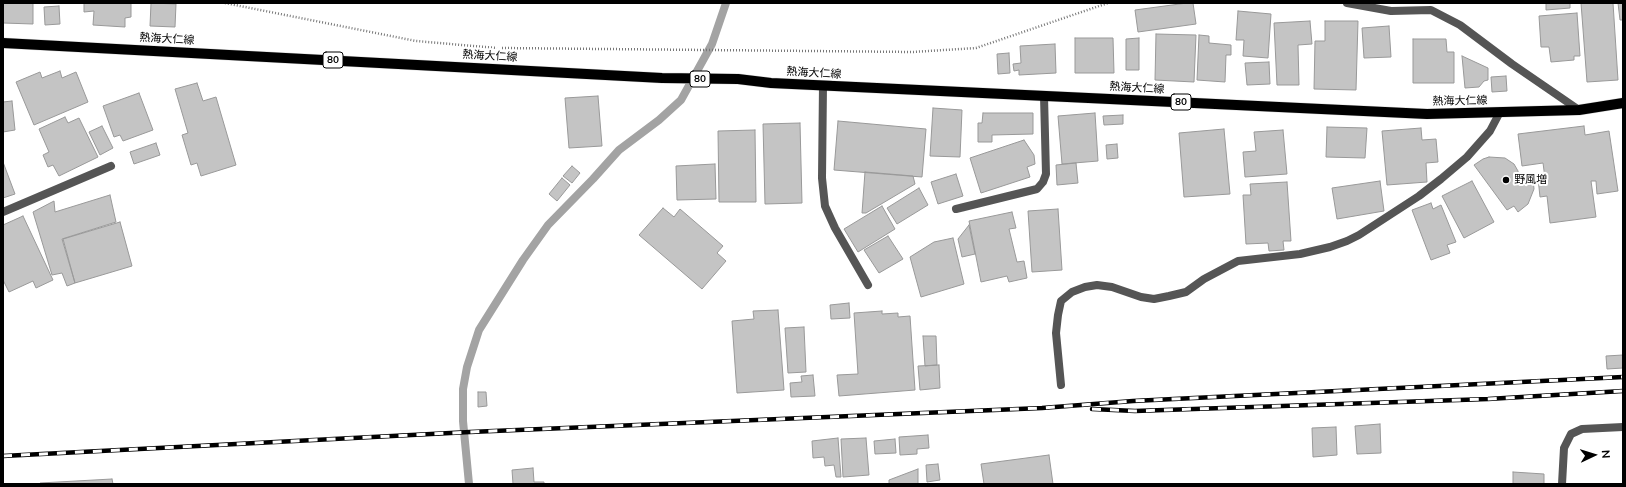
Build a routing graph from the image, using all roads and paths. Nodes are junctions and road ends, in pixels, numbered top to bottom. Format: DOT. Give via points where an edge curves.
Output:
graph roads {
  1 [pos="225,3"];
  2 [pos="1108,3"];
  3 [pos="1347,3"];
  4 [pos="3,42"];
  5 [pos="823,85"];
  6 [pos="1044,96"];
  7 [pos="1623,103"];
  8 [pos="1579,110"];
  9 [pos="1500,112"];
  10 [pos="111,166"];
  11 [pos="956,209"];
  12 [pos="3,212"];
  13 [pos="868,285"];
  14 [pos="1061,385"];
  15 [pos="1623,426"];
  16 [pos="1562,484"];
  1 -- 2 [label="path" via="416,41 501,48 913,52 976,48"];
  3 -- 8 [label="street" via="1391,11 1432,10 1460,25"];
  4 -- 5 [label="main road, 熱海大仁線 / 80"];
  5 -- 6 [label="main road, 熱海大仁線 / 80"];
  5 -- 13 [label="street" via="822,178 825,206"];
  6 -- 9 [label="main road, 熱海大仁線 / 80" via="1427,114"];
  6 -- 11 [label="street" via="1046,174 1043,182 1037,189"];
  7 -- 8 [label="main road, 熱海大仁線 / 80"];
  8 -- 9 [label="main road, 熱海大仁線 / 80"];
  9 -- 14 [label="street" via="1490,131 1467,157 1419,196 1353,238 1300,254 1238,261 1186,292 1169,296 1141,297 1112,287 1097,285 1072,292 1061,301 1058,315 1056,332"];
  10 -- 12 [label="street"];
  15 -- 16 [label="street" via="1588,428 1571,434 1564,448"];
}
